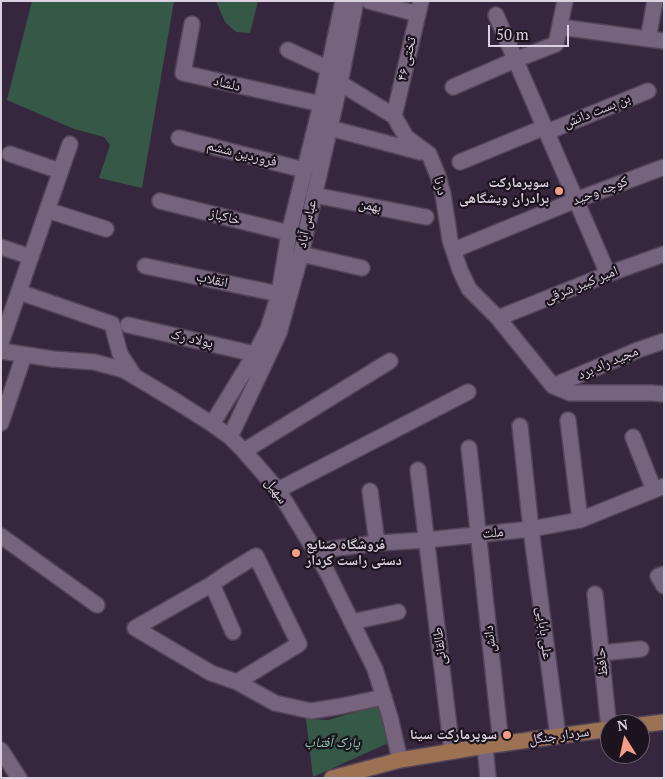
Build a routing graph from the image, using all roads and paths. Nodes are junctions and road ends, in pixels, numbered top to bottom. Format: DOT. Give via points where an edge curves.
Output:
graph roads {
  1 [pos="343,1"];
  2 [pos="356,1"];
  3 [pos="368,1"];
  4 [pos="565,1"];
  5 [pos="655,1"];
  6 [pos="419,8"];
  7 [pos="496,15"];
  8 [pos="192,24"];
  9 [pos="560,28"];
  10 [pos="648,39"];
  11 [pos="664,41"];
  12 [pos="288,50"];
  13 [pos="516,60"];
  14 [pos="328,69"];
  15 [pos="340,83"];
  16 [pos="453,87"];
  17 [pos="648,91"];
  18 [pos="321,104"];
  19 [pos="394,116"];
  20 [pos="330,128"];
  21 [pos="546,129"];
  22 [pos="179,138"];
  23 [pos="70,144"];
  24 [pos="10,154"];
  25 [pos="429,154"];
  26 [pos="460,162"];
  27 [pos="664,167"];
  28 [pos="304,170"];
  29 [pos="60,171"];
  30 [pos="314,195"];
  31 [pos="576,200"];
  32 [pos="160,201"];
  33 [pos="47,210"];
  34 [pos="426,217"];
  35 [pos="106,229"];
  36 [pos="289,233"];
  37 [pos="1,247"];
  38 [pos="454,250"];
  39 [pos="301,254"];
  40 [pos="664,254"];
  41 [pos="31,257"];
  42 [pos="145,266"];
  43 [pos="362,268"];
  44 [pos="608,274"];
  45 [pos="19,292"];
  46 [pos="279,294"];
  47 [pos="498,318"];
  48 [pos="128,324"];
  49 [pos="664,341"];
  50 [pos="1,343"];
  51 [pos="1,351"];
  52 [pos="255,354"];
  53 [pos="24,355"];
  54 [pos="390,361"];
  55 [pos="133,374"];
  56 [pos="553,386"];
  57 [pos="468,392"];
  58 [pos="664,394"];
  59 [pos="568,420"];
  60 [pos="1,423"];
  61 [pos="212,424"];
  62 [pos="520,426"];
  63 [pos="230,437"];
  64 [pos="633,437"];
  65 [pos="469,448"];
  66 [pos="244,451"];
  67 [pos="418,470"];
  68 [pos="659,488"];
  69 [pos="278,490"];
  70 [pos="370,491"];
  71 [pos="580,520"];
  72 [pos="531,529"];
  73 [pos="478,534"];
  74 [pos="1,536"];
  75 [pos="427,540"];
  76 [pos="377,543"];
  77 [pos="315,551"];
  78 [pos="664,574"];
  79 [pos="212,584"];
  80 [pos="664,586"];
  81 [pos="595,594"];
  82 [pos="97,605"];
  83 [pos="398,612"];
  84 [pos="352,622"];
  85 [pos="233,632"];
  86 [pos="641,649"];
  87 [pos="601,653"];
  88 [pos="237,682"];
  89 [pos="384,697"];
  90 [pos="608,714"];
  91 [pos="664,722"];
  92 [pos="650,724"];
  93 [pos="600,730"];
  94 [pos="558,736"];
  95 [pos="501,744"];
  96 [pos="485,746"];
  97 [pos="1,750"];
  98 [pos="452,751"];
  99 [pos="400,760"];
  100 [pos="19,778"];
  101 [pos="332,778"];
  102 [pos="488,778"];
  1 -- 14 [label="street, عباس آباد"];
  2 -- 15 [label="street, عباس آباد"];
  3 -- 6 [label="street"];
  4 -- 9 [label="street"];
  5 -- 10 [label="street"];
  6 -- 19 [label="street, تختی ۴۶"];
  7 -- 13 [label="street"];
  8 -- 18 [label="street, دلشاد" via="183,73"];
  9 -- 10 [label="street"];
  9 -- 13 [label="street" via="556,44"];
  10 -- 11 [label="street"];
  12 -- 14 [label="street"];
  13 -- 16 [label="street"];
  13 -- 21 [label="street"];
  14 -- 15 [label="street"];
  14 -- 18 [label="street, عباس آباد"];
  15 -- 19 [label="street"];
  15 -- 20 [label="street, عباس آباد"];
  17 -- 21 [label="street, بن بست دانش"];
  18 -- 28 [label="street, عباس آباد"];
  19 -- 25 [label="street" via="406,137"];
  20 -- 25 [label="street"];
  20 -- 30 [label="street, عباس آباد"];
  21 -- 26 [label="street, بن بست دانش"];
  21 -- 31 [label="street"];
  22 -- 28 [label="street, فروردین ششم"];
  23 -- 29 [label="street"];
  24 -- 29 [label="street"];
  25 -- 38 [label="street, درنا" via="438,176"];
  27 -- 31 [label="street, کوچه وحید"];
  28 -- 36 [label="street, عباس آباد"];
  29 -- 33 [label="street"];
  30 -- 34 [label="street, بهمن"];
  30 -- 39 [label="street, عباس آباد"];
  31 -- 38 [label="street, کوچه وحید"];
  31 -- 44 [label="street"];
  32 -- 36 [label="street, خاکباز"];
  33 -- 35 [label="street"];
  33 -- 41 [label="street"];
  36 -- 46 [label="street, عباس آباد"];
  37 -- 41 [label="street"];
  38 -- 47 [label="street, درنا" via="469,289"];
  39 -- 43 [label="street"];
  39 -- 63 [label="street, عباس آباد" via="279,333"];
  40 -- 44 [label="street, امیر کبیر شرقی"];
  41 -- 45 [label="street"];
  42 -- 46 [label="street, انقلاب"];
  44 -- 47 [label="street, امیر کبیر شرقی"];
  45 -- 50 [label="street"];
  45 -- 55 [label="street" via="112,324 120,354"];
  46 -- 52 [label="street, عباس آباد" via="268,329"];
  47 -- 56 [label="street, درنا"];
  48 -- 52 [label="street, پولاد رک"];
  49 -- 56 [label="street, مجید راد برد"];
  51 -- 53 [label="street, سهیل"];
  52 -- 61 [label="street, عباس آباد"];
  53 -- 55 [label="street, سهیل" via="94,362"];
  53 -- 60 [label="street"];
  54 -- 66 [label="street"];
  55 -- 61 [label="street, سهیل"];
  56 -- 58 [label="street" via="570,393"];
  57 -- 69 [label="street"];
  59 -- 71 [label="street"];
  61 -- 63 [label="street, سهیل"];
  62 -- 72 [label="street, علی بابایی"];
  63 -- 66 [label="street, سهیل"];
  64 -- 68 [label="street"];
  65 -- 73 [label="street, دانش"];
  66 -- 69 [label="street, سهیل"];
  67 -- 75 [label="street, طالقانی"];
  68 -- 71 [label="street, ملت"];
  69 -- 77 [label="street, سهیل"];
  70 -- 76 [label="street"];
  71 -- 72 [label="street, ملت"];
  72 -- 73 [label="street, ملت"];
  72 -- 94 [label="street, علی بابایی"];
  73 -- 75 [label="street, ملت"];
  73 -- 95 [label="street, دانش"];
  74 -- 82 [label="street"];
  75 -- 76 [label="street, ملت"];
  75 -- 98 [label="street, طالقانی"];
  76 -- 77 [label="street, ملت"];
  77 -- 84 [label="street, سهیل"];
  78 -- 80 [label="street" via="658,576"];
  79 -- 85 [label="street"];
  79 -- 88 [label="street" via="135,628 211,673"];
  79 -- 88 [label="street" via="256,556 299,644"];
  81 -- 87 [label="street, حافظ"];
  83 -- 84 [label="street"];
  84 -- 89 [label="street, سهیل" via="375,669"];
  86 -- 87 [label="street"];
  87 -- 90 [label="street, حافظ"];
  88 -- 89 [label="street" via="275,703 311,711"];
  89 -- 99 [label="street, سهیل"];
  91 -- 92 [label="main road"];
  93 -- 94 [label="main road, سردار جنگل"];
  94 -- 95 [label="main road, سردار جنگل"];
  95 -- 96 [label="main road, سردار جنگل"];
  96 -- 98 [label="main road, سردار جنگل"];
  96 -- 102 [label="street"];
  97 -- 100 [label="street"];
  98 -- 99 [label="main road, سردار جنگل"];
  99 -- 101 [label="main road, سردار جنگل"];
}
